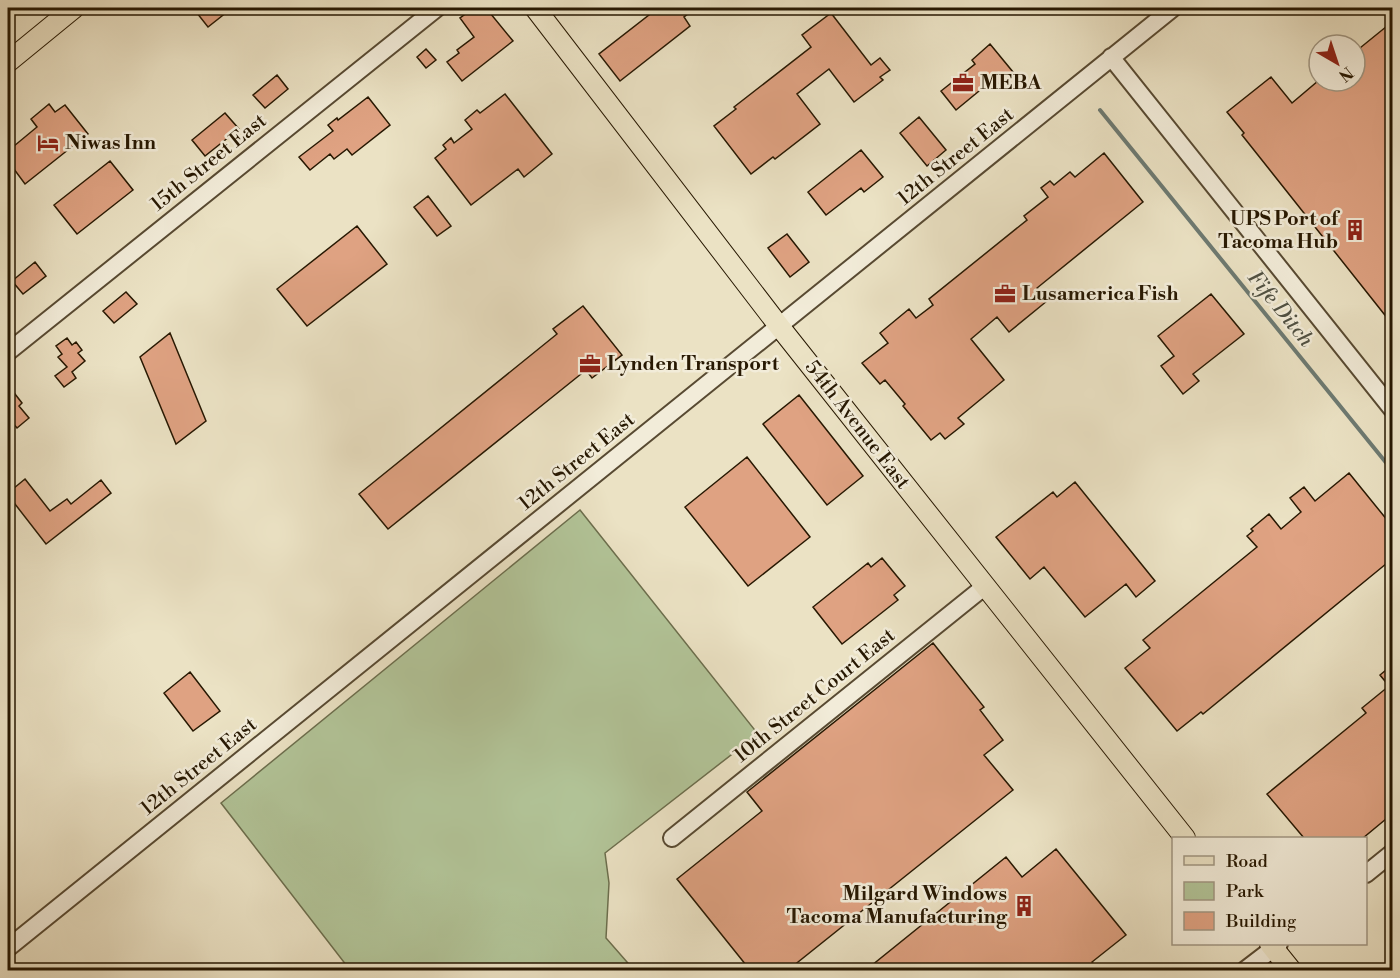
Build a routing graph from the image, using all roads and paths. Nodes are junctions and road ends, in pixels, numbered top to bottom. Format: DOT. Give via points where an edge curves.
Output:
graph roads {
  1 [pos="75,8"];
  2 [pos="437,8"];
  3 [pos="535,8"];
  4 [pos="1173,8"];
  5 [pos="1111,57"];
  6 [pos="8,62"];
  7 [pos="779,326"];
  8 [pos="8,352"];
  9 [pos="1392,409"];
  10 [pos="984,587"];
  11 [pos="1184,837"];
  12 [pos="672,838"];
  13 [pos="1392,853"];
  14 [pos="1367,872"];
  15 [pos="1274,945"];
  16 [pos="8,948"];
  17 [pos="1245,970"];
  18 [pos="1291,970"];
  1 -- 6 [label="main road"];
  2 -- 8 [label="street, 15th Street East"];
  3 -- 7 [label="main road, 54th Avenue East"];
  4 -- 5 [label="street, 12th Street East"];
  5 -- 7 [label="street, 12th Street East"];
  5 -- 9 [label="street"];
  7 -- 10 [label="main road, 54th Avenue East"];
  7 -- 16 [label="street, 12th Street East"];
  10 -- 11 [label="main road, 54th Avenue East"];
  10 -- 12 [label="street, 10th Street Court East"];
  13 -- 14 [label="street"];
  15 -- 17 [label="street"];
  15 -- 18 [label="main road"];
}
